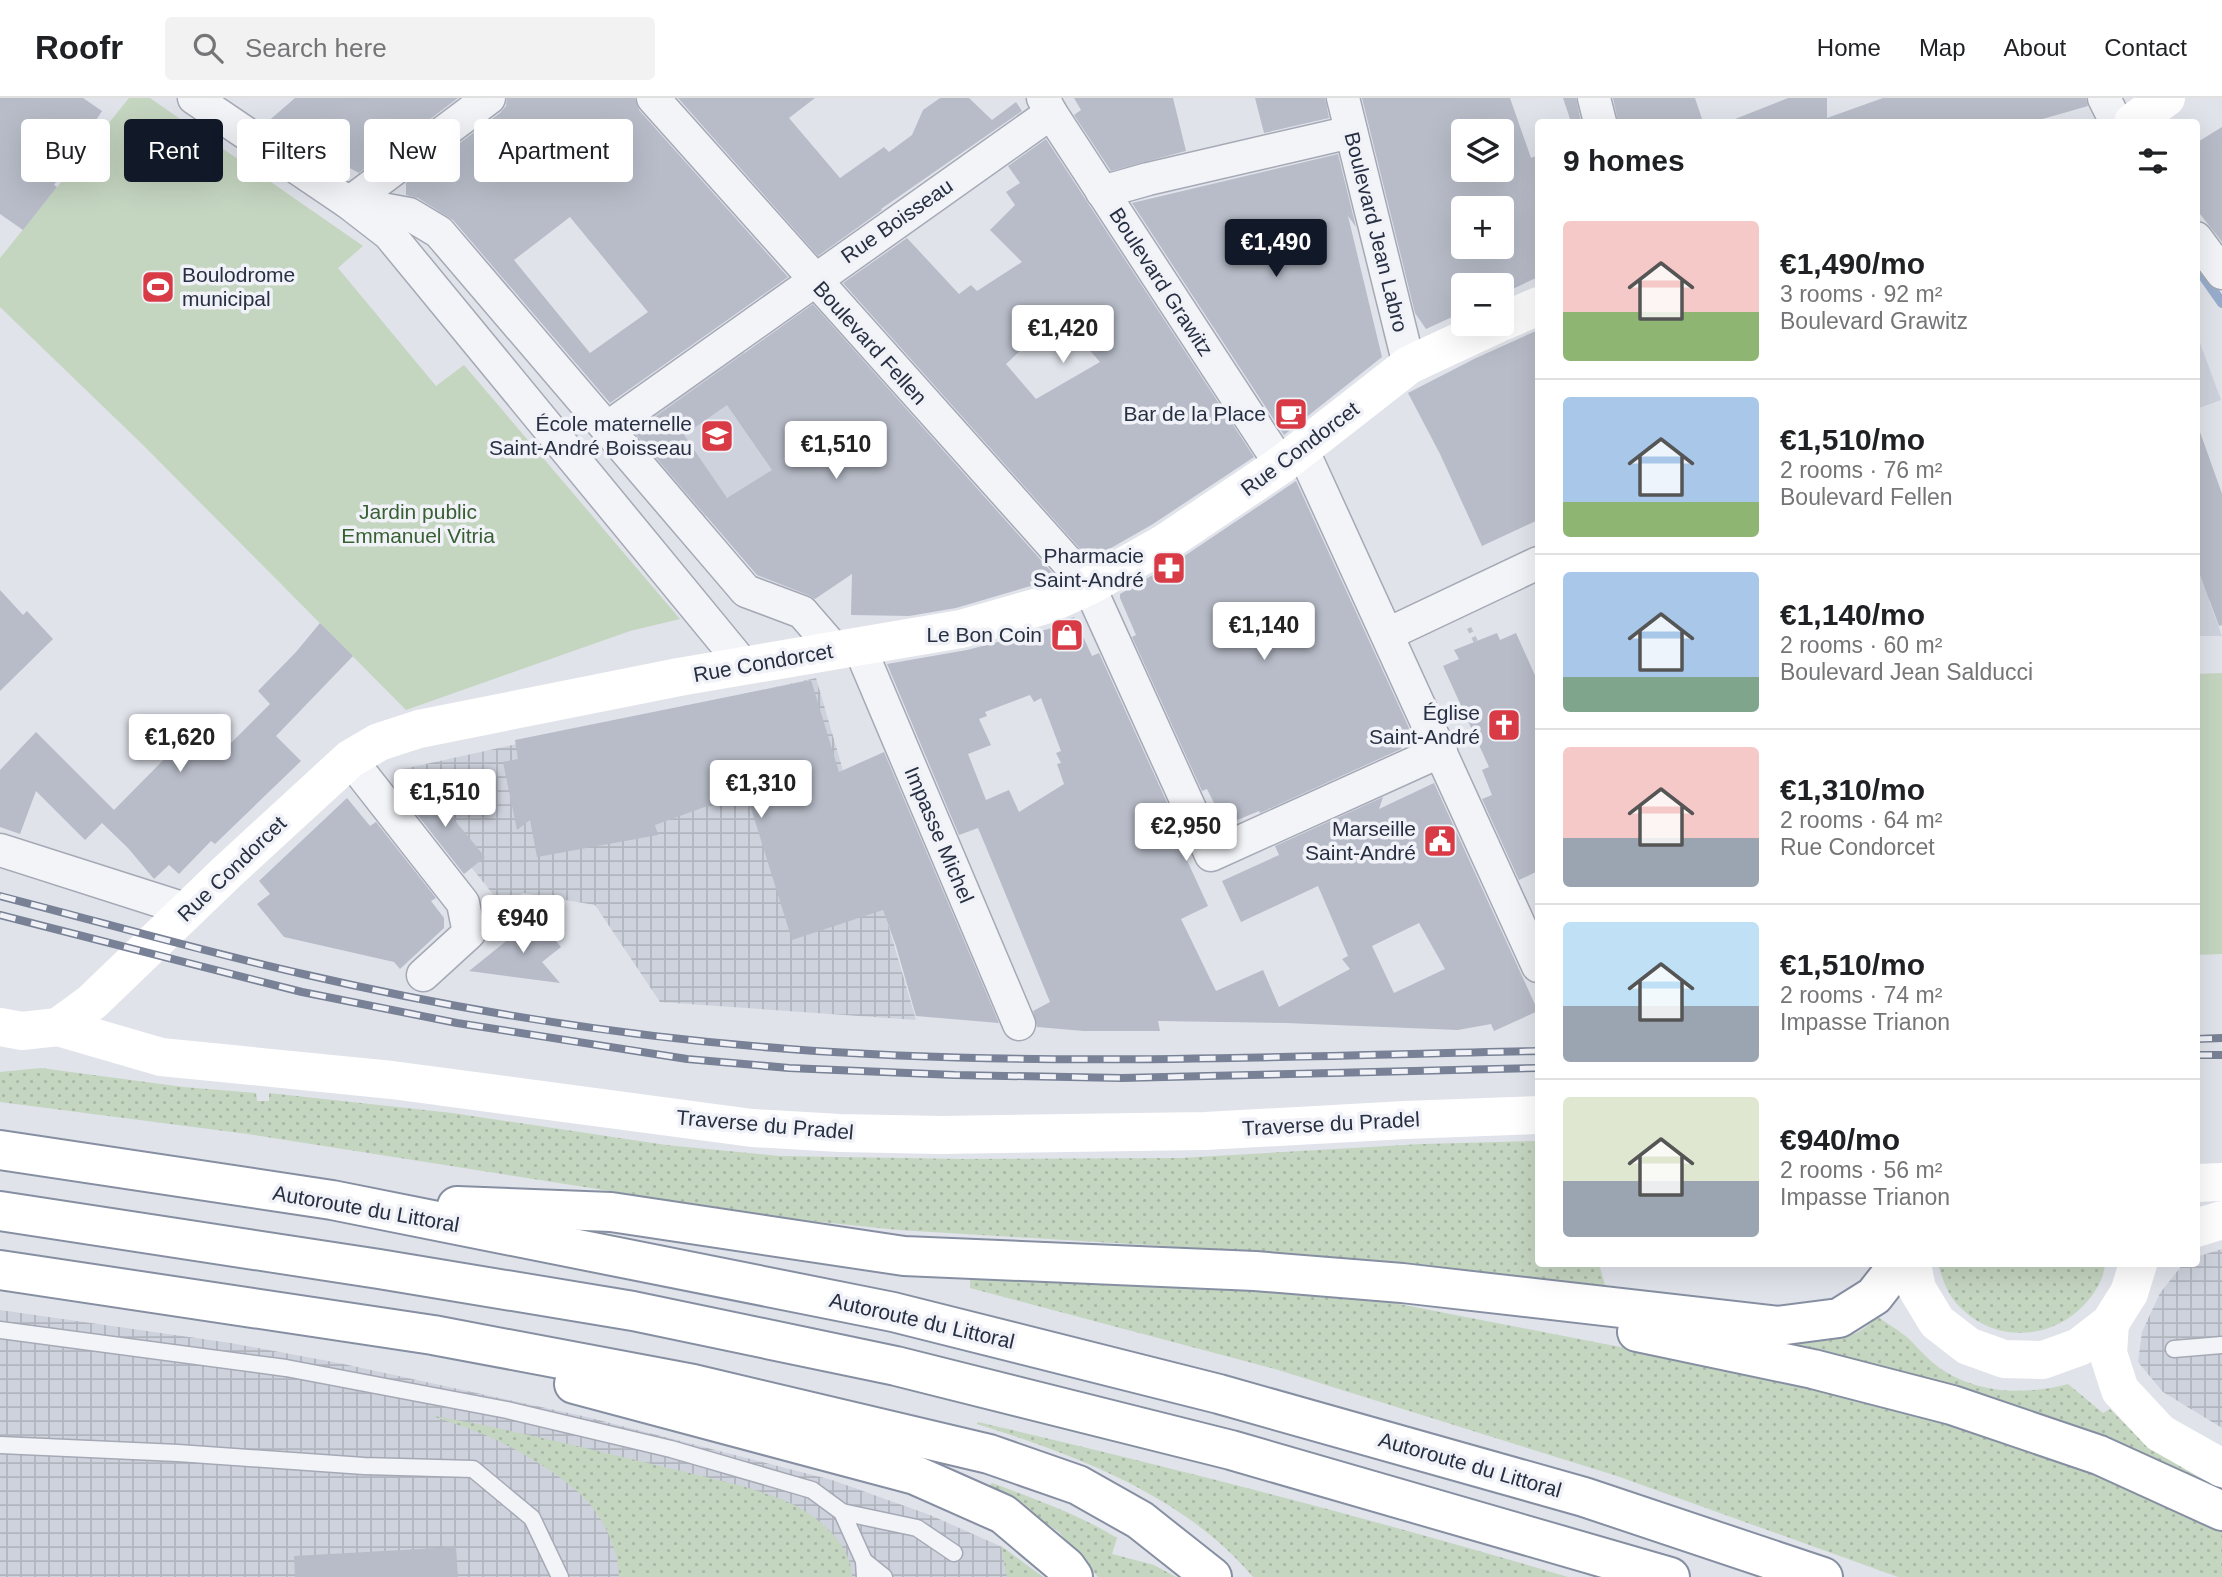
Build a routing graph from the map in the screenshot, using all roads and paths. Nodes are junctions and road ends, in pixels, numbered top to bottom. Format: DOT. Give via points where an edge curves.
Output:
graph roads {
  1 [pos="194,98"];
  2 [pos="489,98"];
  3 [pos="653,98"];
  4 [pos="1343,98"];
  5 [pos="1594,98"];
  6 [pos="2104,98"];
  7 [pos="2166,98"];
  8 [pos="1047,106"];
  9 [pos="1599,119"];
  10 [pos="2114,119"];
  11 [pos="2137,119"];
  12 [pos="1351,132"];
  13 [pos="1102,192"];
  14 [pos="349,203"];
  15 [pos="2200,243"];
  16 [pos="2222,273"];
  17 [pos="814,280"];
  18 [pos="1535,307"];
  19 [pos="1514,316"];
  20 [pos="1471,336"];
  21 [pos="1409,365"];
  22 [pos="607,428"];
  23 [pos="1292,457"];
  24 [pos="1535,564"];
  25 [pos="1090,586"];
  26 [pos="1388,634"];
  27 [pos="847,648"];
  28 [pos="745,667"];
  29 [pos="1441,751"];
  30 [pos="350,759"];
  31 [pos="0,850"];
  32 [pos="188,910"];
  33 [pos="1535,960"];
  34 [pos="423,975"];
  35 [pos="1019,1024"];
  36 [pos="0,1027"];
  37 [pos="58,1027"];
  38 [pos="1535,1115"];
  39 [pos="0,1150"];
  40 [pos="2222,1182"];
  41 [pos="2200,1183"];
  42 [pos="332,1200"];
  43 [pos="0,1211"];
  44 [pos="2222,1220"];
  45 [pos="2200,1227"];
  46 [pos="1897,1267"];
  47 [pos="1913,1267"];
  48 [pos="2137,1267"];
  49 [pos="0,1270"];
  50 [pos="1402,1283"];
  51 [pos="2110,1323"];
  52 [pos="0,1330"];
  53 [pos="433,1335"];
  54 [pos="2222,1345"];
  55 [pos="2175,1349"];
  56 [pos="0,1445"];
  57 [pos="2222,1468"];
  58 [pos="842,1511"];
  59 [pos="2222,1511"];
  60 [pos="954,1553"];
  61 [pos="865,1569"];
  62 [pos="561,1577"];
  63 [pos="884,1577"];
  64 [pos="1073,1577"];
  65 [pos="1212,1577"];
  66 [pos="1670,1577"];
  67 [pos="1823,1577"];
  1 -- 14 [label="street"];
  2 -- 14 [label="street"];
  3 -- 17 [label="street, Boulevard Fellen"];
  4 -- 12 [label="street, Boulevard Jean Labro"];
  5 -- 9 [label="street"];
  6 -- 10 [label="street"];
  7 -- 11 [label="main road"];
  8 -- 13 [label="street, Boulevard Grawitz"];
  8 -- 17 [label="street, Rue Boisseau"];
  12 -- 13 [label="street"];
  12 -- 21 [label="street, Boulevard Jean Labro"];
  13 -- 23 [label="street, Boulevard Grawitz"];
  14 -- 22 [label="street, Impasse Michel" via="409,214 439,232"];
  14 -- 28 [label="street" via="389,234"];
  15 -- 16 [label="street"];
  17 -- 22 [label="street, Rue Boisseau"];
  17 -- 25 [label="street, Boulevard Fellen"];
  18 -- 19 [label="main road, Rue Condorcet"];
  20 -- 21 [label="main road, Rue Condorcet"];
  21 -- 23 [label="main road, Rue Condorcet"];
  22 -- 27 [label="street, Impasse Michel" via="746,591 802,612"];
  23 -- 25 [label="main road, Rue Condorcet" via="1165,543"];
  23 -- 26 [label="street, Boulevard Grawitz"];
  24 -- 26 [label="street"];
  25 -- 27 [label="main road, Rue Condorcet" via="1049,604 961,629"];
  25 -- 29 [label="street, Boulevard Fellen" via="1211,855"];
  26 -- 29 [label="street, Boulevard Grawitz"];
  27 -- 28 [label="main road, Rue Condorcet"];
  27 -- 35 [label="street, Impasse Michel"];
  28 -- 30 [label="main road, Rue Condorcet" via="419,729 379,742"];
  29 -- 33 [label="street, Boulevard Grawitz"];
  30 -- 32 [label="main road, Rue Condorcet"];
  30 -- 34 [label="street" via="463,903 469,933"];
  31 -- 32 [label="street"];
  32 -- 37 [label="main road, Rue Condorcet" via="92,1002"];
  36 -- 37 [label="main road, Traverse du Pradel" via="22,1031"];
  37 -- 38 [label="main road, Traverse du Pradel" via="161,1057 392,1080 751,1128 941,1135 1177,1132"];
  39 -- 42 [label="main road, Autoroute du Littoral"];
  40 -- 41 [label="main road"];
  42 -- 50 [label="main road" via="611,1212 904,1256"];
  42 -- 67 [label="main road, Autoroute du Littoral" via="893,1312 1219,1394 1584,1497"];
  43 -- 66 [label="main road" via="633,1311 896,1366 1231,1450"];
  44 -- 45 [label="main road"];
  46 -- 50 [label="main road" via="1874,1296 1839,1318 1778,1326"];
  47 -- 51 [label="main road" via="1917,1289 1937,1322 1968,1346 2004,1359 2043,1360 2079,1347"];
  48 -- 51 [label="main road" via="2129,1293"];
  49 -- 53 [label="main road"];
  50 -- 59 [label="main road" via="1813,1369 1952,1405 2099,1455"];
  51 -- 57 [label="main road" via="2108,1353 2120,1390 2160,1433"];
  52 -- 58 [label="lane" via="286,1368 507,1410 671,1449 812,1490"];
  53 -- 64 [label="main road" via="593,1390 915,1475 1003,1514"];
  53 -- 65 [label="main road" via="693,1384 989,1454 1078,1485 1140,1520"];
  54 -- 55 [label="lane"];
  56 -- 62 [label="lane" via="473,1469 532,1518"];
  58 -- 60 [label="lane" via="917,1528"];
  58 -- 61 [label="lane"];
  61 -- 63 [label="lane"];
}
